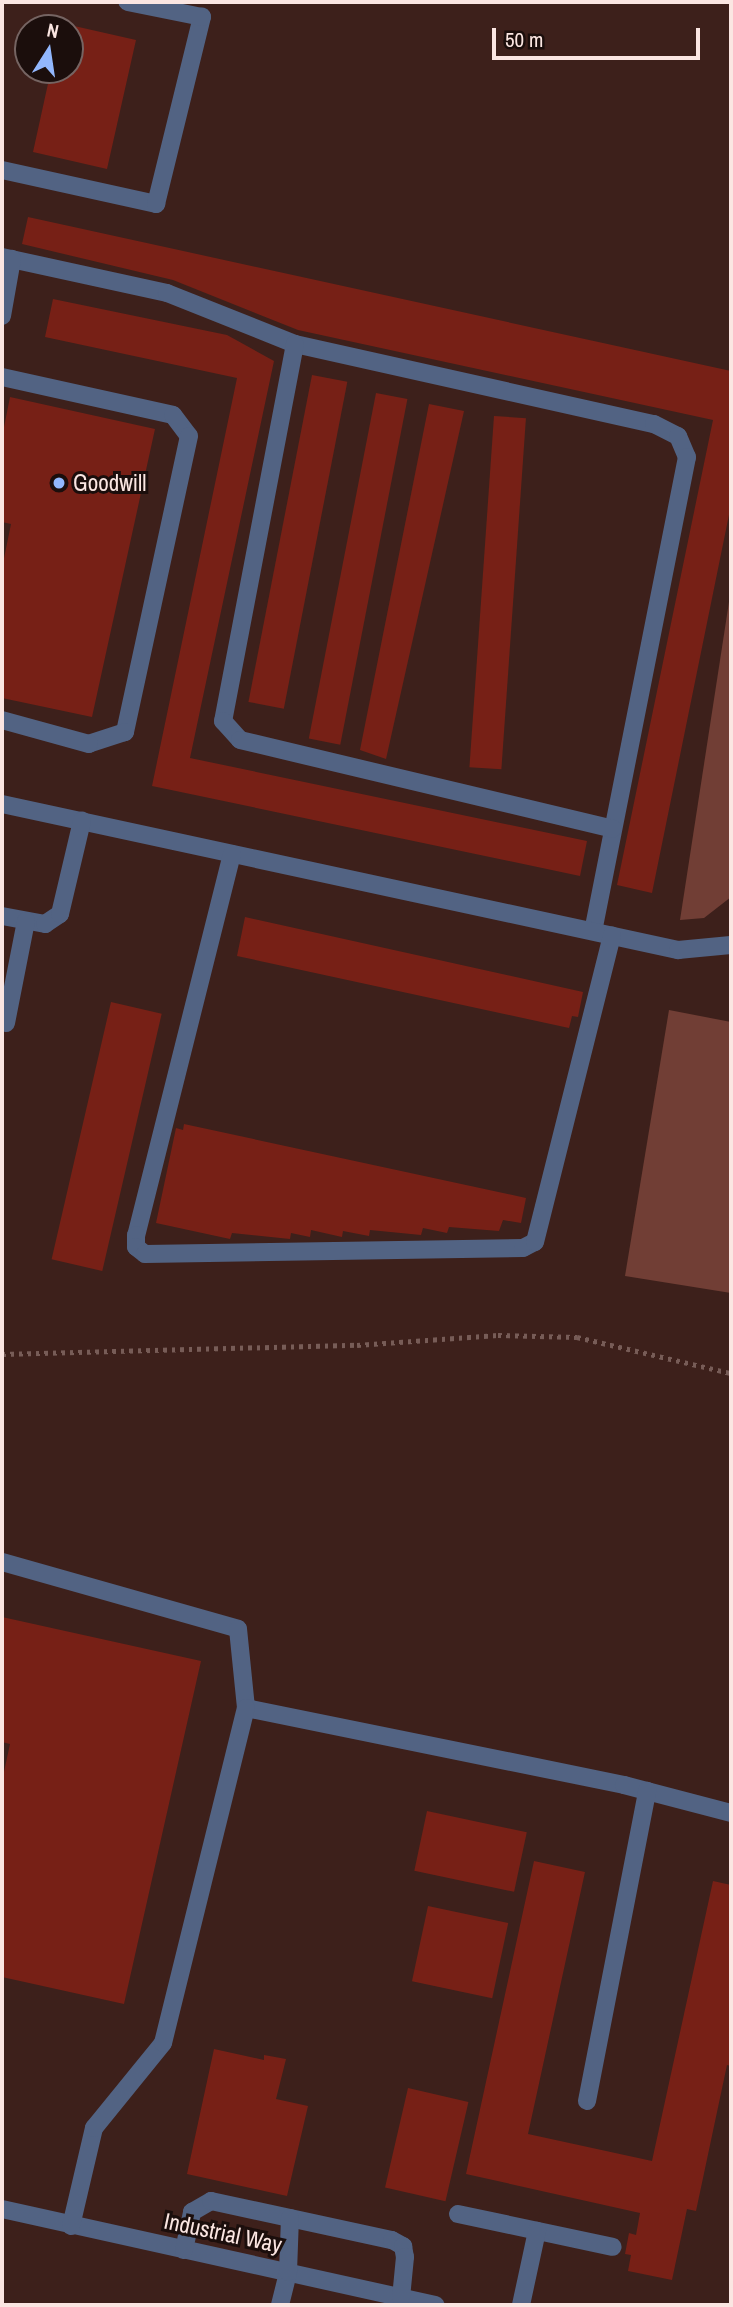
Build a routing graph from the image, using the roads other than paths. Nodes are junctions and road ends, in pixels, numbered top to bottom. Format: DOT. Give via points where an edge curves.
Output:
graph roads {
  1 [pos="128,2"];
  2 [pos="2,170"];
  3 [pos="7,258"];
  4 [pos="2,316"];
  5 [pos="295,344"];
  6 [pos="2,377"];
  7 [pos="2,720"];
  8 [pos="2,804"];
  9 [pos="82,821"];
  10 [pos="613,829"];
  11 [pos="232,854"];
  12 [pos="2,916"];
  13 [pos="26,921"];
  14 [pos="593,932"];
  15 [pos="612,936"];
  16 [pos="731,945"];
  17 [pos="6,1023"];
  18 [pos="2,1562"];
  19 [pos="246,1707"];
  20 [pos="647,1791"];
  21 [pos="731,1813"];
  22 [pos="587,2101"];
  23 [pos="2,2209"];
  24 [pos="458,2214"];
  25 [pos="290,2218"];
  26 [pos="71,2226"];
  27 [pos="537,2231"];
  28 [pos="613,2247"];
  29 [pos="184,2250"];
  30 [pos="288,2272"];
  31 [pos="401,2298"];
  32 [pos="280,2305"];
  33 [pos="435,2305"];
  34 [pos="521,2305"];
  1 -- 2 [label="street" via="202,18 156,204"];
  3 -- 4 [label="street"];
  3 -- 5 [label="street" via="167,293"];
  5 -- 10 [label="street" via="223,721 240,740"];
  5 -- 10 [label="street" via="654,424 678,436 687,457"];
  6 -- 7 [label="street" via="173,415 189,436 125,732 89,744"];
  8 -- 9 [label="street"];
  9 -- 11 [label="street"];
  9 -- 13 [label="street" via="60,915 45,925"];
  10 -- 14 [label="street"];
  11 -- 14 [label="street"];
  11 -- 15 [label="street" via="136,1235 136,1247 145,1254 523,1248 535,1242"];
  12 -- 13 [label="street"];
  13 -- 17 [label="street"];
  14 -- 15 [label="street"];
  15 -- 16 [label="street" via="678,950"];
  18 -- 19 [label="street" via="238,1629"];
  19 -- 20 [label="street"];
  19 -- 26 [label="street" via="163,2043 94,2128"];
  20 -- 21 [label="street"];
  20 -- 22 [label="street"];
  23 -- 26 [label="street, Industrial Way"];
  24 -- 27 [label="street"];
  25 -- 29 [label="street" via="211,2201 200,2204 192,2212"];
  25 -- 30 [label="street"];
  25 -- 31 [label="street" via="403,2246"];
  26 -- 29 [label="street, Industrial Way"];
  27 -- 28 [label="street"];
  27 -- 34 [label="street"];
  29 -- 30 [label="street, Industrial Way"];
  30 -- 31 [label="street, Industrial Way"];
  30 -- 32 [label="street"];
  31 -- 33 [label="street, Industrial Way"];
}
